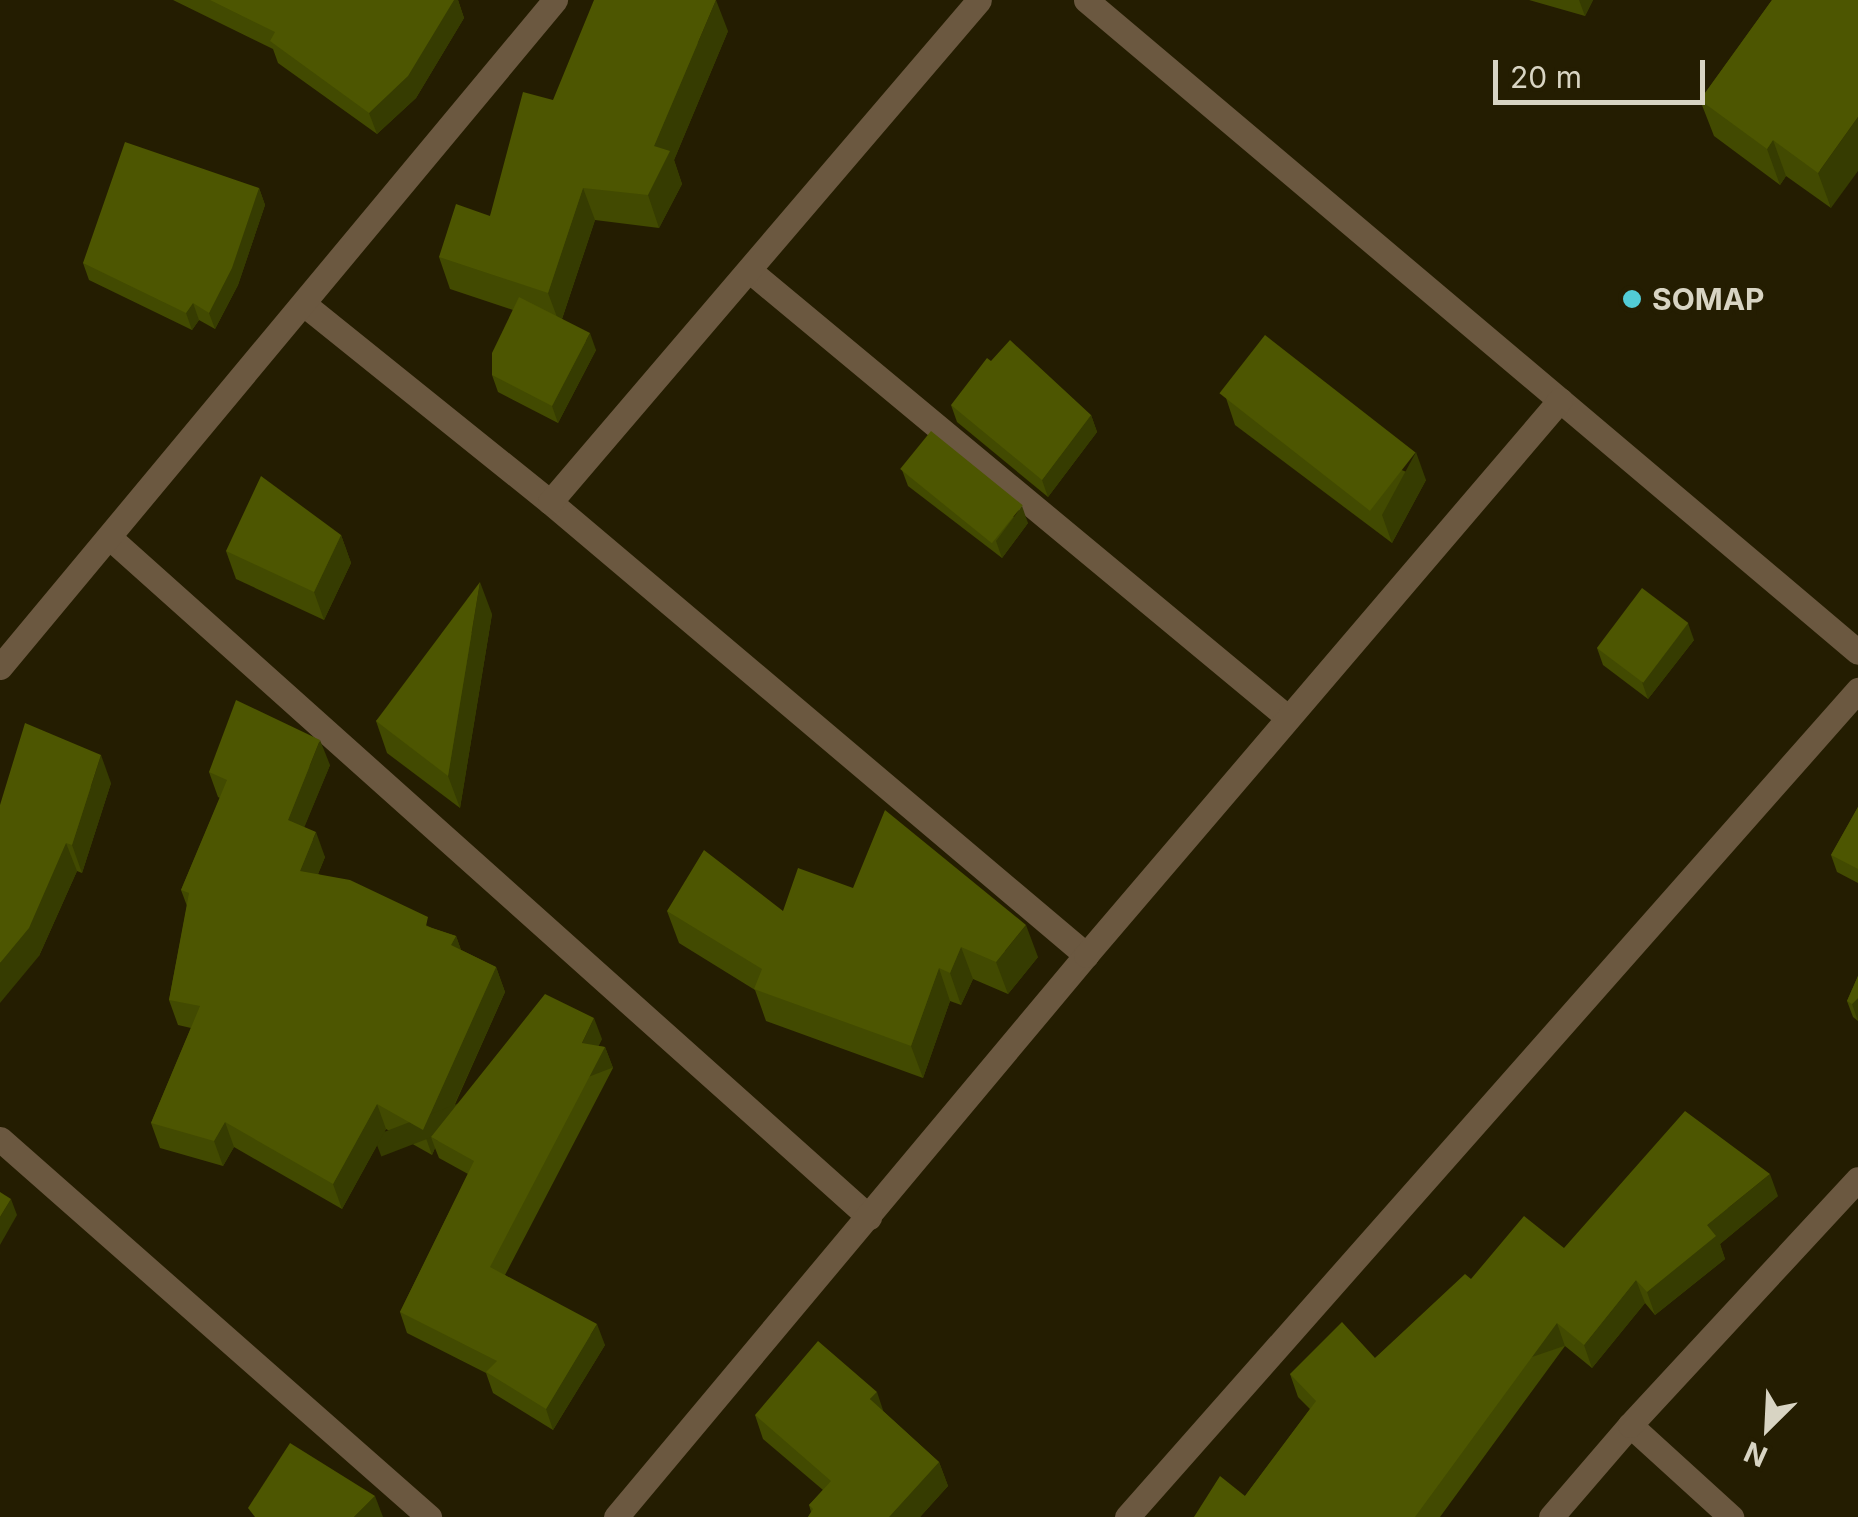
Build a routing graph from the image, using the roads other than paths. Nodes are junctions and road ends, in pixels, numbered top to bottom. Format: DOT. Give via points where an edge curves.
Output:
graph roads {
  1 [pos="555,0"];
  2 [pos="979,0"];
  3 [pos="1086,0"];
  4 [pos="750,271"];
  5 [pos="305,306"];
  6 [pos="1560,400"];
  7 [pos="550,502"];
  8 [pos="109,537"];
  9 [pos="1858,652"];
  10 [pos="0,667"];
  11 [pos="1858,690"];
  12 [pos="1288,717"];
  13 [pos="1086,955"];
  14 [pos="2,1146"];
  15 [pos="1853,1195"];
  16 [pos="869,1217"];
  17 [pos="1630,1425"];
  18 [pos="429,1517"];
  19 [pos="616,1517"];
  20 [pos="1127,1517"];
  21 [pos="1551,1517"];
  22 [pos="1730,1517"];
  1 -- 5 [label="street"];
  2 -- 4 [label="street"];
  3 -- 6 [label="street"];
  4 -- 7 [label="street"];
  4 -- 12 [label="street"];
  5 -- 7 [label="street"];
  5 -- 8 [label="street"];
  6 -- 9 [label="street"];
  6 -- 12 [label="street"];
  7 -- 13 [label="street"];
  8 -- 10 [label="street"];
  8 -- 16 [label="street"];
  11 -- 20 [label="street"];
  12 -- 13 [label="street"];
  13 -- 16 [label="street"];
  14 -- 18 [label="street"];
  15 -- 17 [label="street"];
  16 -- 19 [label="street"];
  17 -- 21 [label="street"];
  17 -- 22 [label="street"];
}
